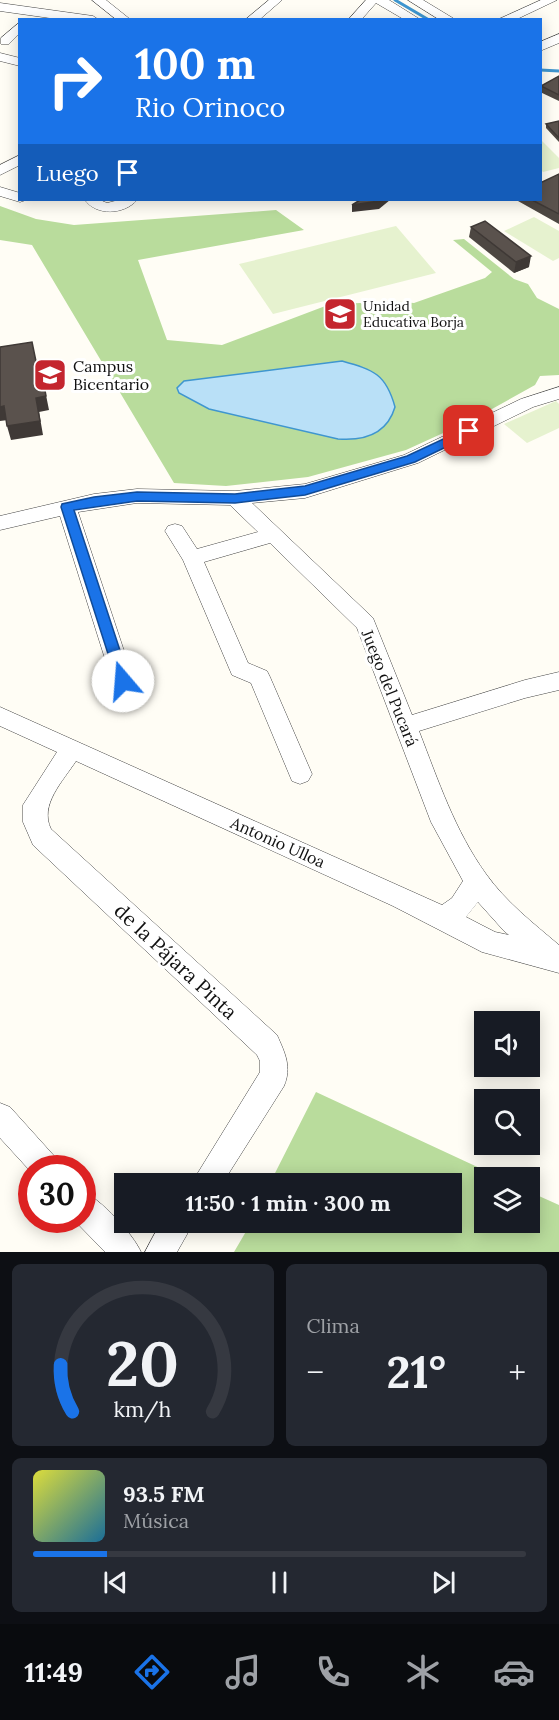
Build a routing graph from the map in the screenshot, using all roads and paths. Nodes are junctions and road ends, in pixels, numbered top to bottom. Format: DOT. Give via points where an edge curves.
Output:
graph roads {
  1 [pos="97,0"];
  2 [pos="276,0"];
  3 [pos="372,0"];
  4 [pos="380,0"];
  5 [pos="414,0"];
  6 [pos="446,0"];
  7 [pos="551,0"];
  8 [pos="0,7"];
  9 [pos="427,7"];
  10 [pos="29,16"];
  11 [pos="61,18"];
  12 [pos="122,18"];
  13 [pos="254,18"];
  14 [pos="356,18"];
  15 [pos="412,18"];
  16 [pos="446,18"];
  17 [pos="508,18"];
  18 [pos="18,28"];
  19 [pos="559,38"];
  20 [pos="5,41"];
  21 [pos="542,46"];
  22 [pos="0,57"];
  23 [pos="18,62"];
  24 [pos="18,160"];
  25 [pos="0,171"];
  26 [pos="0,191"];
  27 [pos="18,197"];
  28 [pos="94,201"];
  29 [pos="128,201"];
  30 [pos="559,393"];
  31 [pos="235,498"];
  32 [pos="67,507"];
  33 [pos="0,522"];
  34 [pos="175,531"];
  35 [pos="273,535"];
  36 [pos="192,558"];
  37 [pos="123,681"];
  38 [pos="559,681"];
  39 [pos="0,716"];
  40 [pos="406,726"];
  41 [pos="71,749"];
  42 [pos="300,774"];
  43 [pos="477,882"];
  44 [pos="443,920"];
  45 [pos="559,961"];
  46 [pos="0,1118"];
  47 [pos="34,1155"];
  48 [pos="212,1173"];
  49 [pos="96,1221"];
  50 [pos="172,1233"];
  51 [pos="126,1252"];
  52 [pos="160,1252"];
  1 -- 12 [label="street"];
  2 -- 13 [label="street"];
  3 -- 14 [label="street"];
  4 -- 15 [label="street"];
  5 -- 9 [label="street"];
  6 -- 9 [label="street"];
  7 -- 17 [label="street"];
  8 -- 10 [label="street"];
  9 -- 16 [label="street"];
  10 -- 11 [label="street"];
  18 -- 20 [label="street"];
  19 -- 21 [label="street"];
  22 -- 23 [label="street"];
  24 -- 25 [label="street"];
  26 -- 27 [label="street"];
  28 -- 29 [label="street" via="107,208"];
  30 -- 31 [label="street" via="527,403 411,459 305,491"];
  31 -- 32 [label="street" via="137,496"];
  31 -- 35 [label="street, Juego del Pucará"];
  32 -- 33 [label="street"];
  32 -- 37 [label="street"];
  34 -- 36 [label="street"];
  35 -- 36 [label="street"];
  35 -- 40 [label="street, Juego del Pucará" via="366,624"];
  36 -- 42 [label="street" via="240,669 259,677"];
  38 -- 40 [label="street"];
  39 -- 41 [label="street, Antonio Ulloa"];
  40 -- 43 [label="street, Juego del Pucará" via="442,822"];
  41 -- 44 [label="street, Antonio Ulloa"];
  41 -- 48 [label="street, de la Pájara Pinta" via="35,804 35,822 42,837 267,1045 274,1060 274,1076"];
  43 -- 44 [label="street" via="461,906"];
  43 -- 45 [label="street, Juego del Pucará" via="513,923"];
  44 -- 45 [label="street, Antonio Ulloa" via="491,943"];
  46 -- 47 [label="street"];
  49 -- 51 [label="street"];
  50 -- 52 [label="street"];
}
